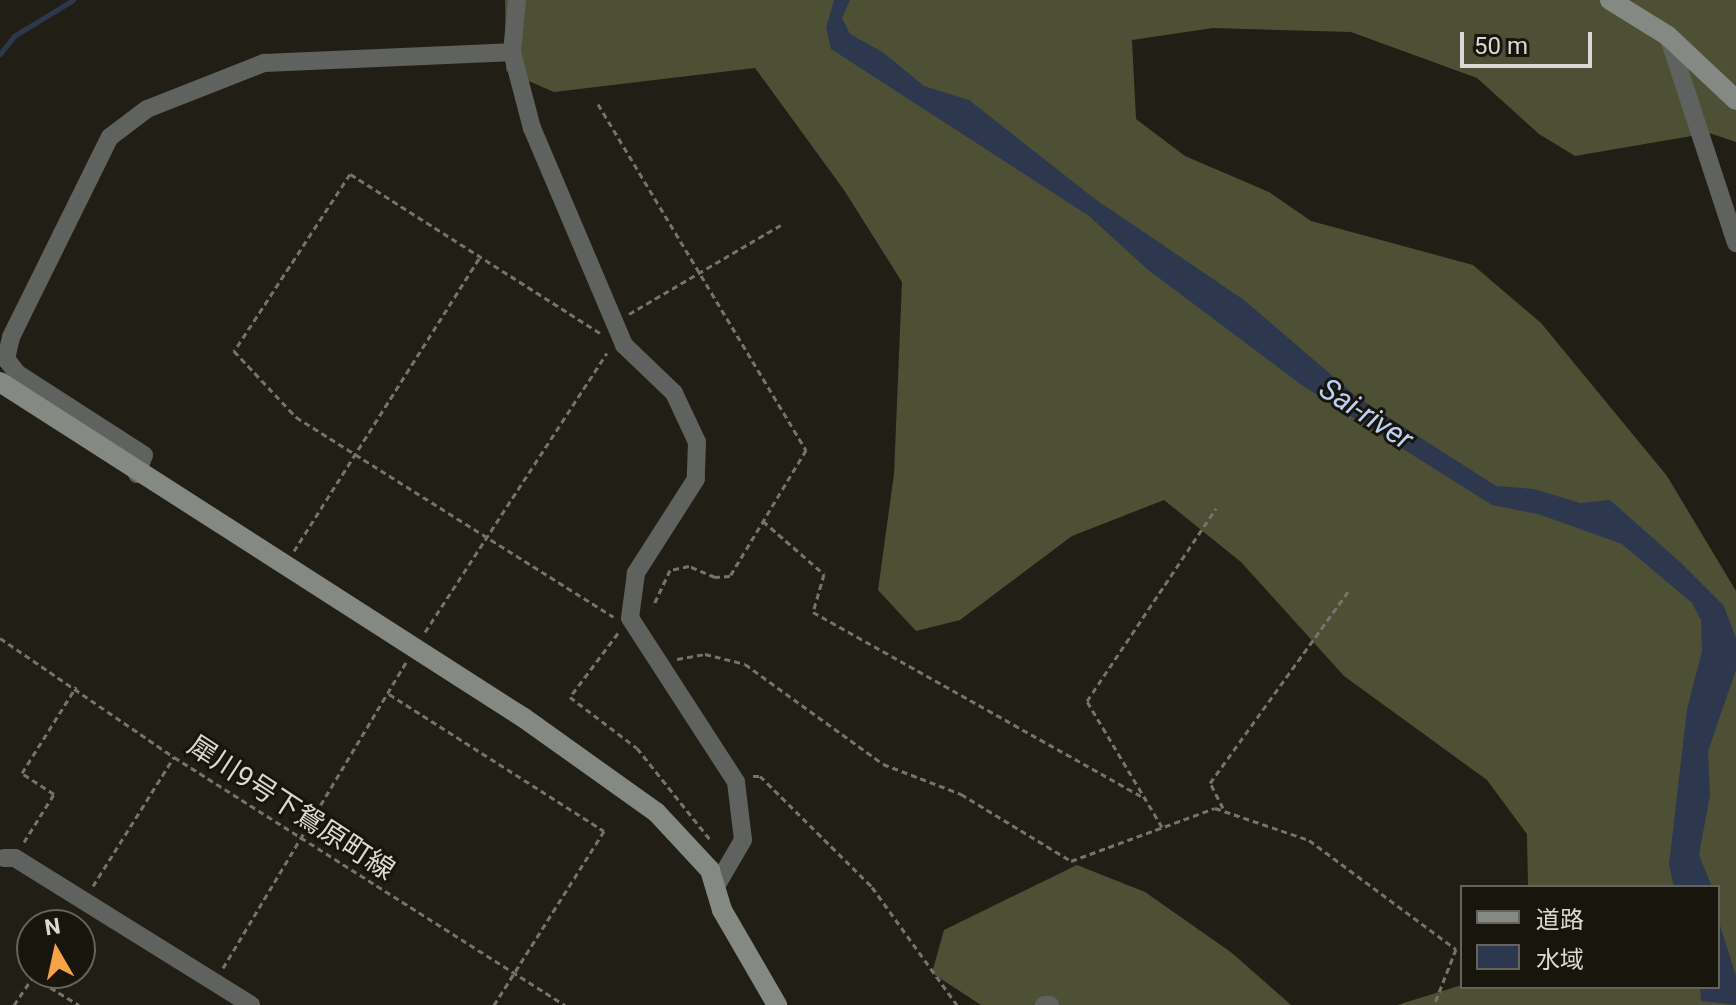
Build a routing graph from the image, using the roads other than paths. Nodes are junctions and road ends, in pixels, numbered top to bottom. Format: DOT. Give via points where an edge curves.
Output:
graph roads {
  1 [pos="517,0"];
  2 [pos="1610,0"];
  3 [pos="1668,36"];
  4 [pos="512,52"];
  5 [pos="1736,100"];
  6 [pos="1736,243"];
  7 [pos="0,382"];
  8 [pos="134,472"];
  9 [pos="9,858"];
  10 [pos="715,888"];
  11 [pos="251,1005"];
  12 [pos="777,1005"];
  1 -- 4 [label="street"];
  2 -- 3 [label="street"];
  3 -- 5 [label="street"];
  3 -- 6 [label="street"];
  4 -- 8 [label="street" via="264,63 147,109 110,137 11,337 6,359 17,373 144,455"];
  4 -- 10 [label="street" via="532,128 615,322 619,343 674,393 697,442 696,479 636,573 630,618 733,777 743,840"];
  7 -- 8 [label="street"];
  8 -- 10 [label="street" via="524,718 657,813 710,870"];
  9 -- 11 [label="street"];
  10 -- 12 [label="street"];
}
